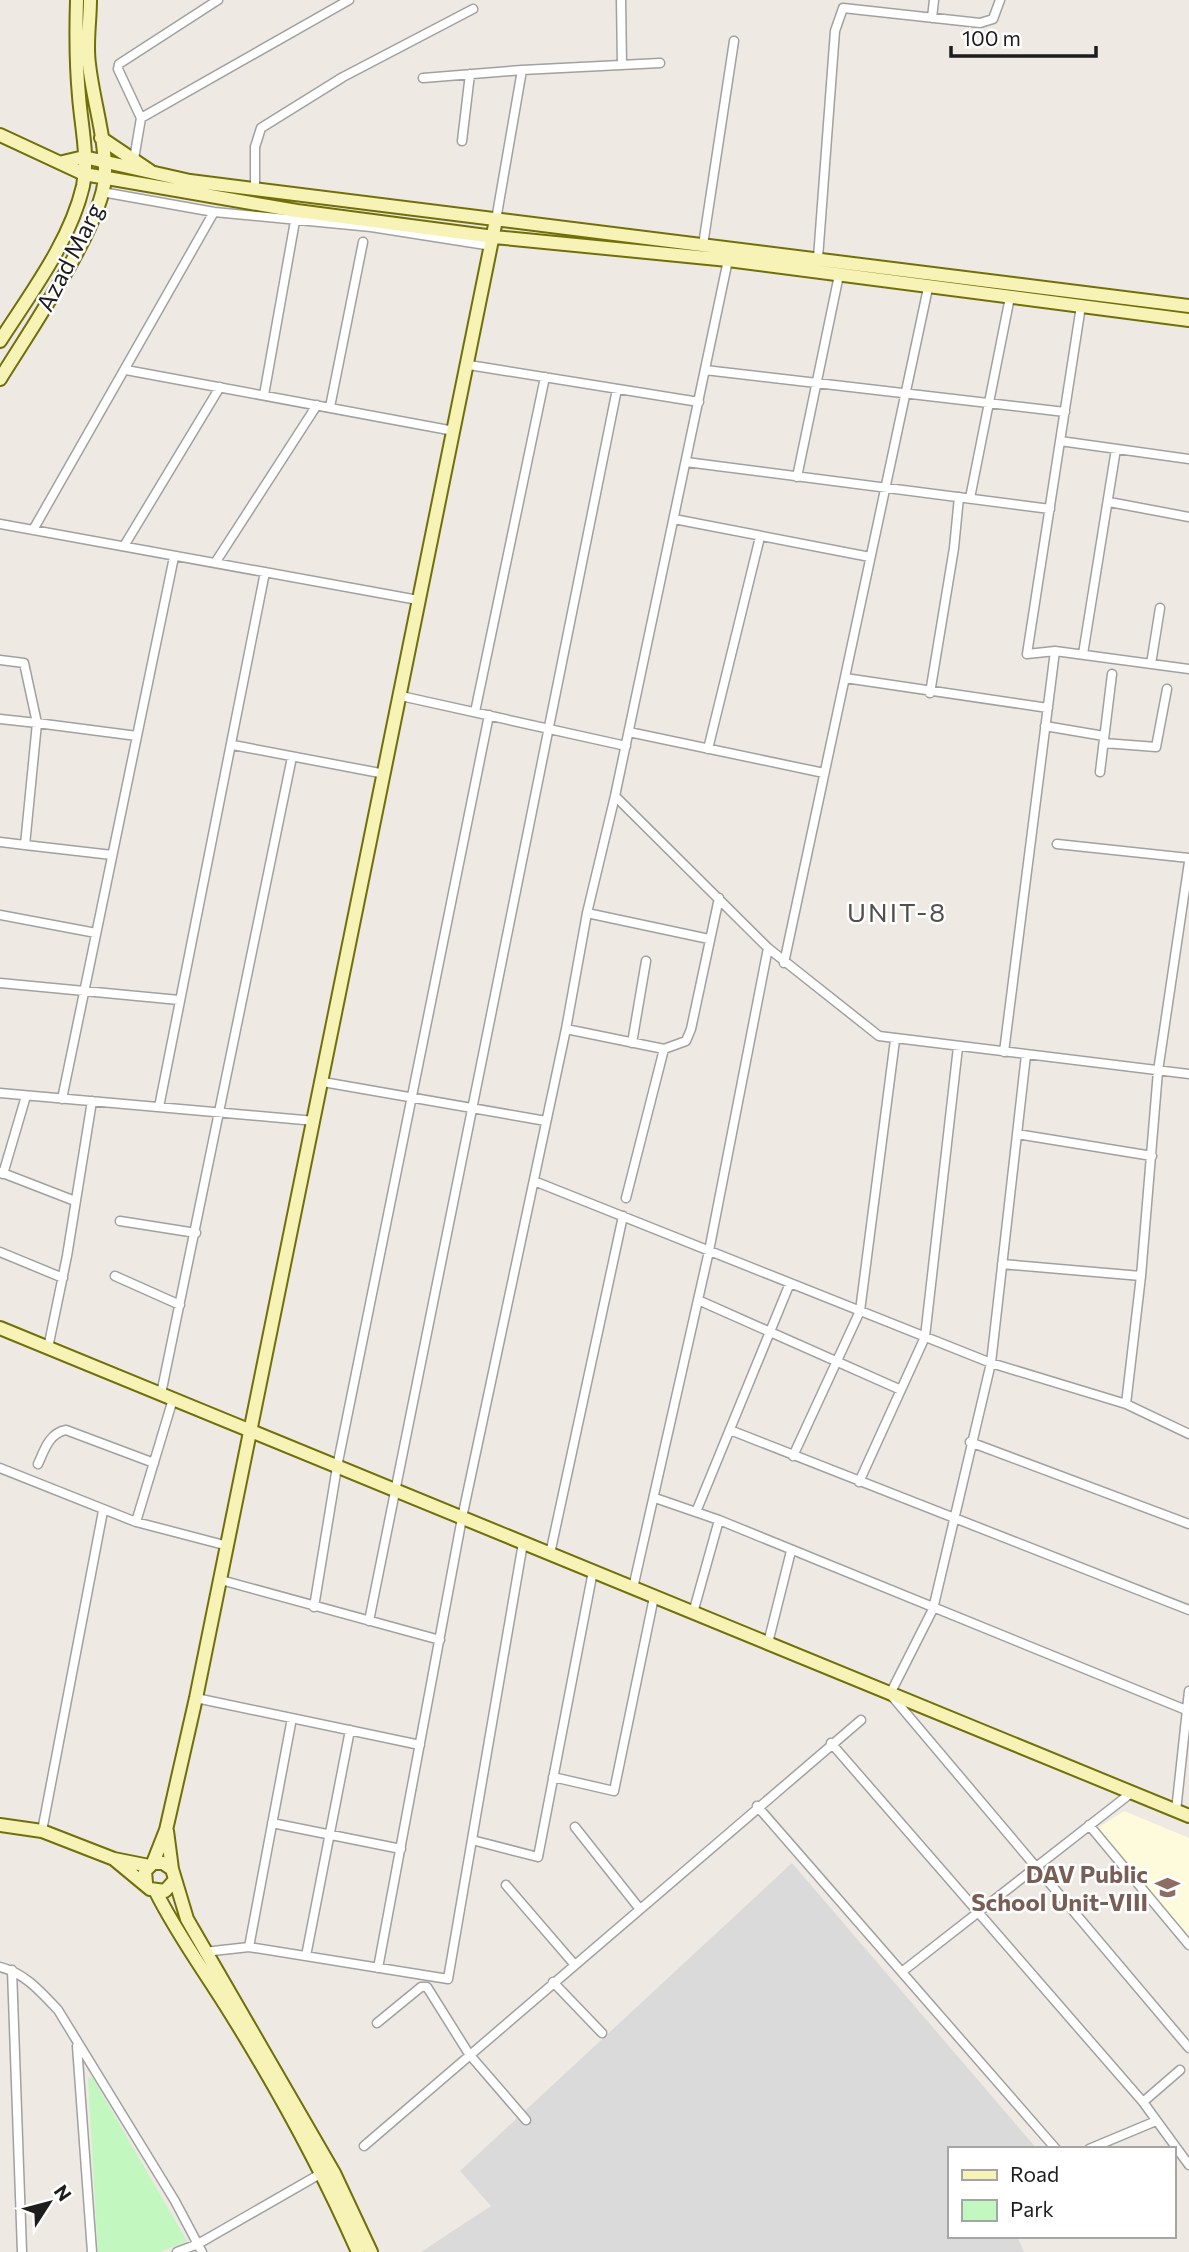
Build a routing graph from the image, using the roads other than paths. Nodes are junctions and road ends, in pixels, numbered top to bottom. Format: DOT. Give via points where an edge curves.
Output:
graph roads {
  1 [pos="77,0"];
  2 [pos="90,0"];
  3 [pos="218,0"];
  4 [pos="349,0"];
  5 [pos="621,0"];
  6 [pos="934,0"];
  7 [pos="1000,0"];
  8 [pos="473,9"];
  9 [pos="932,18"];
  10 [pos="734,41"];
  11 [pos="660,63"];
  12 [pos="622,65"];
  13 [pos="522,70"];
  14 [pos="470,74"];
  15 [pos="423,78"];
  16 [pos="141,118"];
  17 [pos="0,135"];
  18 [pos="101,138"];
  19 [pos="462,141"];
  20 [pos="85,157"];
  21 [pos="134,159"];
  22 [pos="63,162"];
  23 [pos="104,162"];
  24 [pos="84,174"];
  25 [pos="156,175"];
  26 [pos="105,178"];
  27 [pos="255,190"];
  28 [pos="102,192"];
  29 [pos="214,212"];
  30 [pos="496,220"];
  31 [pos="295,221"];
  32 [pos="363,242"];
  33 [pos="493,242"];
  34 [pos="703,245"];
  35 [pos="818,258"];
  36 [pos="729,260"];
  37 [pos="839,275"];
  38 [pos="928,288"];
  39 [pos="1010,297"];
  40 [pos="1081,306"];
  41 [pos="1189,306"];
  42 [pos="1189,320"];
  43 [pos="0,341"];
  44 [pos="469,365"];
  45 [pos="126,370"];
  46 [pos="705,370"];
  47 [pos="545,377"];
  48 [pos="0,379"];
  49 [pos="816,383"];
  50 [pos="220,387"];
  51 [pos="617,388"];
  52 [pos="905,393"];
  53 [pos="264,395"];
  54 [pos="699,402"];
  55 [pos="989,403"];
  56 [pos="317,405"];
  57 [pos="330,407"];
  58 [pos="1065,412"];
  59 [pos="454,430"];
  60 [pos="1060,441"];
  61 [pos="1116,449"];
  62 [pos="1189,459"];
  63 [pos="686,463"];
  64 [pos="797,477"];
  65 [pos="885,488"];
  66 [pos="959,497"];
  67 [pos="970,498"];
  68 [pos="1109,502"];
  69 [pos="1050,509"];
  70 [pos="1189,517"];
  71 [pos="674,519"];
  72 [pos="0,524"];
  73 [pos="33,530"];
  74 [pos="760,537"];
  75 [pos="124,546"];
  76 [pos="174,557"];
  77 [pos="870,557"];
  78 [pos="215,563"];
  79 [pos="265,572"];
  80 [pos="418,600"];
  81 [pos="1160,608"];
  82 [pos="1055,651"];
  83 [pos="1083,654"];
  84 [pos="0,660"];
  85 [pos="1151,664"];
  86 [pos="1189,669"];
  87 [pos="1112,674"];
  88 [pos="845,678"];
  89 [pos="1167,689"];
  90 [pos="930,693"];
  91 [pos="401,696"];
  92 [pos="1048,708"];
  93 [pos="475,712"];
  94 [pos="489,715"];
  95 [pos="0,719"];
  96 [pos="37,723"];
  97 [pos="1045,726"];
  98 [pos="547,728"];
  99 [pos="629,732"];
  100 [pos="136,737"];
  101 [pos="1104,740"];
  102 [pos="233,745"];
  103 [pos="626,746"];
  104 [pos="708,749"];
  105 [pos="292,757"];
  106 [pos="1100,772"];
  107 [pos="824,773"];
  108 [pos="385,774"];
  109 [pos="615,796"];
  110 [pos="0,842"];
  111 [pos="1057,844"];
  112 [pos="24,845"];
  113 [pos="112,855"];
  114 [pos="1189,860"];
  115 [pos="719,898"];
  116 [pos="587,913"];
  117 [pos="0,915"];
  118 [pos="96,933"];
  119 [pos="709,939"];
  120 [pos="768,948"];
  121 [pos="646,961"];
  122 [pos="784,963"];
  123 [pos="0,983"];
  124 [pos="84,990"];
  125 [pos="179,1000"];
  126 [pos="566,1029"];
  127 [pos="895,1040"];
  128 [pos="632,1043"];
  129 [pos="958,1047"];
  130 [pos="664,1049"];
  131 [pos="1004,1052"];
  132 [pos="1026,1055"];
  133 [pos="1158,1071"];
  134 [pos="1189,1074"];
  135 [pos="323,1082"];
  136 [pos="0,1093"];
  137 [pos="26,1096"];
  138 [pos="412,1097"];
  139 [pos="62,1099"];
  140 [pos="92,1101"];
  141 [pos="159,1107"];
  142 [pos="473,1109"];
  143 [pos="222,1112"];
  144 [pos="315,1121"];
  145 [pos="546,1121"];
  146 [pos="1017,1133"];
  147 [pos="1152,1156"];
  148 [pos="1,1173"];
  149 [pos="534,1181"];
  150 [pos="626,1198"];
  151 [pos="75,1201"];
  152 [pos="623,1216"];
  153 [pos="120,1222"];
  154 [pos="196,1233"];
  155 [pos="709,1251"];
  156 [pos="0,1252"];
  157 [pos="1002,1264"];
  158 [pos="115,1276"];
  159 [pos="1141,1276"];
  160 [pos="63,1278"];
  161 [pos="790,1283"];
  162 [pos="698,1300"];
  163 [pos="180,1305"];
  164 [pos="860,1311"];
  165 [pos="0,1328"];
  166 [pos="770,1332"];
  167 [pos="925,1337"];
  168 [pos="48,1348"];
  169 [pos="837,1362"];
  170 [pos="991,1363"];
  171 [pos="901,1390"];
  172 [pos="167,1397"];
  173 [pos="1126,1404"];
  174 [pos="730,1430"];
  175 [pos="251,1431"];
  176 [pos="1189,1434"];
  177 [pos="970,1443"];
  178 [pos="793,1456"];
  179 [pos="154,1463"];
  180 [pos="38,1464"];
  181 [pos="337,1466"];
  182 [pos="0,1468"];
  183 [pos="859,1482"];
  184 [pos="396,1491"];
  185 [pos="655,1498"];
  186 [pos="103,1511"];
  187 [pos="696,1512"];
  188 [pos="462,1518"];
  189 [pos="719,1520"];
  190 [pos="953,1520"];
  191 [pos="136,1522"];
  192 [pos="1189,1524"];
  193 [pos="523,1543"];
  194 [pos="228,1546"];
  195 [pos="791,1551"];
  196 [pos="550,1554"];
  197 [pos="593,1572"];
  198 [pos="221,1580"];
  199 [pos="633,1588"];
  200 [pos="654,1597"];
  201 [pos="314,1606"];
  202 [pos="933,1609"];
  203 [pos="1189,1611"];
  204 [pos="693,1613"];
  205 [pos="369,1621"];
  206 [pos="440,1640"];
  207 [pos="768,1643"];
  208 [pos="1189,1691"];
  209 [pos="890,1694"];
  210 [pos="196,1698"];
  211 [pos="1186,1710"];
  212 [pos="292,1718"];
  213 [pos="861,1720"];
  214 [pos="350,1730"];
  215 [pos="831,1743"];
  216 [pos="420,1745"];
  217 [pos="553,1777"];
  218 [pos="1131,1793"];
  219 [pos="757,1806"];
  220 [pos="1176,1811"];
  221 [pos="1189,1816"];
  222 [pos="272,1824"];
  223 [pos="0,1825"];
  224 [pos="1090,1825"];
  225 [pos="575,1827"];
  226 [pos="166,1830"];
  227 [pos="42,1831"];
  228 [pos="329,1835"];
  229 [pos="472,1840"];
  230 [pos="401,1849"];
  231 [pos="114,1859"];
  232 [pos="151,1865"];
  233 [pos="1035,1866"];
  234 [pos="172,1876"];
  235 [pos="506,1885"];
  236 [pos="151,1887"];
  237 [pos="639,1908"];
  238 [pos="977,1912"];
  239 [pos="1189,1945"];
  240 [pos="249,1947"];
  241 [pos="200,1955"];
  242 [pos="306,1956"];
  243 [pos="574,1964"];
  244 [pos="0,1967"];
  245 [pos="379,1968"];
  246 [pos="12,1970"];
  247 [pos="903,1971"];
  248 [pos="553,1982"];
  249 [pos="377,2023"];
  250 [pos="602,2033"];
  251 [pos="77,2043"];
  252 [pos="1189,2048"];
  253 [pos="469,2054"];
  254 [pos="1180,2070"];
  255 [pos="1143,2102"];
  256 [pos="526,2120"];
  257 [pos="1156,2121"];
  258 [pos="364,2146"];
  259 [pos="1054,2147"];
  260 [pos="1094,2147"];
  261 [pos="1189,2165"];
  262 [pos="320,2174"];
  263 [pos="344,2209"];
  264 [pos="200,2248"];
  265 [pos="22,2252"];
  266 [pos="92,2252"];
  267 [pos="177,2252"];
  268 [pos="358,2252"];
  269 [pos="370,2252"];
  1 -- 20 [label="street, Azad Marg" via="76,65"];
  2 -- 18 [label="street, Azad Marg" via="88,61"];
  3 -- 16 [label="street" via="119,64"];
  4 -- 16 [label="street"];
  5 -- 12 [label="street"];
  6 -- 9 [label="street"];
  7 -- 9 [label="street" via="996,15 988,22"];
  8 -- 27 [label="street" via="343,76 261,128 255,147"];
  9 -- 35 [label="street" via="843,8 835,31"];
  10 -- 34 [label="street"];
  11 -- 12 [label="street"];
  12 -- 13 [label="street"];
  13 -- 14 [label="street"];
  13 -- 30 [label="street"];
  14 -- 15 [label="street"];
  14 -- 19 [label="street"];
  16 -- 21 [label="street"];
  17 -- 22 [label="street"];
  18 -- 21 [label="street"];
  18 -- 23 [label="street, Azad Marg"];
  20 -- 22 [label="street"];
  20 -- 23 [label="street"];
  20 -- 24 [label="street, Azad Marg"];
  21 -- 25 [label="street"];
  22 -- 24 [label="street"];
  23 -- 25 [label="street"];
  23 -- 26 [label="street, Azad Marg"];
  24 -- 26 [label="street"];
  24 -- 43 [label="street, Azad Marg" via="71,219"];
  25 -- 27 [label="street"];
  26 -- 28 [label="street, Azad Marg"];
  26 -- 33 [label="street"];
  27 -- 30 [label="street"];
  28 -- 29 [label="street"];
  28 -- 48 [label="street, Azad Marg" via="52,293"];
  29 -- 31 [label="street"];
  29 -- 45 [label="street"];
  30 -- 33 [label="street"];
  30 -- 34 [label="street"];
  31 -- 33 [label="street"];
  31 -- 53 [label="street"];
  32 -- 57 [label="street"];
  33 -- 36 [label="street"];
  33 -- 44 [label="street"];
  34 -- 35 [label="street"];
  35 -- 41 [label="street"];
  36 -- 37 [label="street"];
  36 -- 46 [label="street"];
  37 -- 38 [label="street"];
  37 -- 49 [label="street"];
  38 -- 39 [label="street"];
  38 -- 52 [label="street"];
  39 -- 40 [label="street"];
  39 -- 55 [label="street"];
  40 -- 42 [label="street"];
  40 -- 58 [label="street"];
  44 -- 47 [label="street"];
  44 -- 59 [label="street"];
  45 -- 50 [label="street"];
  45 -- 73 [label="street"];
  46 -- 49 [label="street"];
  46 -- 54 [label="street"];
  47 -- 51 [label="street"];
  47 -- 93 [label="street"];
  49 -- 52 [label="street"];
  49 -- 64 [label="street"];
  50 -- 53 [label="street"];
  50 -- 75 [label="street"];
  51 -- 54 [label="street"];
  51 -- 98 [label="street"];
  52 -- 55 [label="street"];
  52 -- 65 [label="street"];
  53 -- 56 [label="street"];
  54 -- 63 [label="street"];
  55 -- 58 [label="street"];
  55 -- 67 [label="street"];
  56 -- 57 [label="street"];
  56 -- 78 [label="street"];
  57 -- 59 [label="street"];
  58 -- 60 [label="street"];
  59 -- 80 [label="street"];
  60 -- 61 [label="street"];
  60 -- 69 [label="street"];
  61 -- 62 [label="street"];
  61 -- 68 [label="street"];
  63 -- 64 [label="street"];
  63 -- 71 [label="street"];
  64 -- 65 [label="street"];
  65 -- 66 [label="street"];
  65 -- 77 [label="street"];
  66 -- 67 [label="street"];
  66 -- 90 [label="street"];
  67 -- 69 [label="street"];
  68 -- 70 [label="street"];
  68 -- 83 [label="street"];
  69 -- 82 [label="street" via="1027,654"];
  71 -- 74 [label="street"];
  71 -- 99 [label="street"];
  72 -- 73 [label="street"];
  73 -- 75 [label="street"];
  74 -- 77 [label="street"];
  74 -- 104 [label="street"];
  75 -- 76 [label="street"];
  76 -- 78 [label="street"];
  76 -- 100 [label="street"];
  77 -- 88 [label="street"];
  78 -- 79 [label="street"];
  79 -- 80 [label="street"];
  79 -- 102 [label="street"];
  80 -- 91 [label="street"];
  81 -- 85 [label="street"];
  82 -- 83 [label="street"];
  82 -- 92 [label="street"];
  83 -- 85 [label="street"];
  84 -- 96 [label="street" via="24,663"];
  85 -- 86 [label="street"];
  87 -- 101 [label="street"];
  88 -- 90 [label="street"];
  88 -- 107 [label="street"];
  89 -- 101 [label="street" via="1156,747"];
  90 -- 92 [label="street"];
  91 -- 93 [label="street"];
  91 -- 108 [label="street"];
  92 -- 97 [label="street"];
  93 -- 94 [label="street"];
  94 -- 98 [label="street"];
  94 -- 138 [label="street"];
  95 -- 96 [label="street"];
  96 -- 100 [label="street"];
  96 -- 112 [label="street"];
  97 -- 101 [label="street"];
  97 -- 131 [label="street"];
  98 -- 103 [label="street"];
  98 -- 142 [label="street"];
  99 -- 103 [label="street"];
  99 -- 104 [label="street"];
  100 -- 113 [label="street"];
  101 -- 106 [label="street"];
  102 -- 105 [label="street"];
  102 -- 125 [label="street"];
  103 -- 109 [label="street"];
  104 -- 107 [label="street"];
  105 -- 108 [label="street"];
  105 -- 143 [label="street"];
  107 -- 122 [label="street"];
  108 -- 135 [label="street"];
  109 -- 115 [label="street"];
  109 -- 116 [label="street"];
  110 -- 112 [label="street"];
  111 -- 114 [label="street"];
  112 -- 113 [label="street"];
  113 -- 118 [label="street"];
  114 -- 133 [label="street"];
  115 -- 119 [label="street"];
  115 -- 120 [label="street"];
  116 -- 119 [label="street"];
  116 -- 126 [label="street"];
  117 -- 118 [label="street"];
  118 -- 124 [label="street"];
  119 -- 130 [label="street" via="689,1037"];
  120 -- 122 [label="street"];
  120 -- 155 [label="street"];
  121 -- 128 [label="street"];
  122 -- 127 [label="street" via="879,1036"];
  123 -- 124 [label="street"];
  124 -- 125 [label="street"];
  124 -- 139 [label="street"];
  125 -- 141 [label="street"];
  126 -- 128 [label="street"];
  126 -- 145 [label="street"];
  127 -- 129 [label="street"];
  127 -- 164 [label="street"];
  128 -- 130 [label="street"];
  129 -- 131 [label="street"];
  129 -- 167 [label="street"];
  130 -- 150 [label="street"];
  131 -- 132 [label="street"];
  132 -- 133 [label="street"];
  132 -- 146 [label="street"];
  133 -- 134 [label="street"];
  133 -- 147 [label="street"];
  135 -- 138 [label="street"];
  135 -- 144 [label="street"];
  136 -- 137 [label="street"];
  137 -- 139 [label="street"];
  137 -- 148 [label="street"];
  138 -- 142 [label="street"];
  138 -- 181 [label="street"];
  139 -- 140 [label="street"];
  140 -- 141 [label="street"];
  140 -- 151 [label="street"];
  141 -- 143 [label="street"];
  142 -- 145 [label="street"];
  142 -- 184 [label="street"];
  143 -- 144 [label="street"];
  143 -- 154 [label="street"];
  144 -- 175 [label="street"];
  145 -- 149 [label="street"];
  146 -- 147 [label="street"];
  146 -- 157 [label="street"];
  147 -- 159 [label="street"];
  148 -- 151 [label="street"];
  149 -- 152 [label="street"];
  149 -- 188 [label="street"];
  151 -- 160 [label="street"];
  152 -- 155 [label="street"];
  152 -- 196 [label="street"];
  153 -- 154 [label="street"];
  154 -- 163 [label="street"];
  155 -- 161 [label="street"];
  155 -- 162 [label="street"];
  156 -- 160 [label="street"];
  157 -- 159 [label="street"];
  157 -- 170 [label="street"];
  158 -- 163 [label="street"];
  159 -- 173 [label="street"];
  160 -- 168 [label="street"];
  161 -- 164 [label="street"];
  161 -- 166 [label="street"];
  162 -- 166 [label="street"];
  162 -- 185 [label="street"];
  163 -- 172 [label="street"];
  164 -- 167 [label="street"];
  164 -- 169 [label="street"];
  165 -- 168 [label="street"];
  166 -- 169 [label="street"];
  166 -- 174 [label="street"];
  167 -- 170 [label="street"];
  167 -- 171 [label="street"];
  168 -- 172 [label="street"];
  169 -- 171 [label="street"];
  169 -- 178 [label="street"];
  170 -- 173 [label="street"];
  170 -- 177 [label="street"];
  171 -- 183 [label="street"];
  172 -- 175 [label="street"];
  172 -- 179 [label="street"];
  173 -- 176 [label="street"];
  174 -- 178 [label="street"];
  174 -- 187 [label="street"];
  175 -- 181 [label="street"];
  175 -- 194 [label="street"];
  177 -- 190 [label="street"];
  177 -- 192 [label="street"];
  178 -- 183 [label="street"];
  179 -- 180 [label="street" via="66,1430 50,1440"];
  179 -- 191 [label="street"];
  181 -- 184 [label="street"];
  181 -- 201 [label="street"];
  182 -- 186 [label="street"];
  183 -- 190 [label="street"];
  184 -- 188 [label="street"];
  184 -- 205 [label="street"];
  185 -- 187 [label="street"];
  185 -- 199 [label="street"];
  186 -- 191 [label="street"];
  186 -- 227 [label="street"];
  187 -- 189 [label="street"];
  188 -- 193 [label="street"];
  188 -- 206 [label="street"];
  189 -- 195 [label="street"];
  189 -- 204 [label="street"];
  190 -- 202 [label="street"];
  190 -- 203 [label="street"];
  191 -- 194 [label="street"];
  193 -- 196 [label="street"];
  193 -- 229 [label="street"];
  194 -- 198 [label="street"];
  195 -- 202 [label="street"];
  195 -- 207 [label="street"];
  196 -- 197 [label="street"];
  197 -- 199 [label="street"];
  197 -- 217 [label="street"];
  198 -- 201 [label="street"];
  198 -- 210 [label="street"];
  199 -- 200 [label="street"];
  200 -- 204 [label="street"];
  200 -- 217 [label="street" via="614,1791"];
  201 -- 205 [label="street"];
  202 -- 209 [label="street"];
  202 -- 211 [label="street"];
  204 -- 207 [label="street"];
  205 -- 206 [label="street"];
  206 -- 216 [label="street"];
  207 -- 209 [label="street"];
  208 -- 211 [label="street"];
  209 -- 218 [label="street"];
  209 -- 233 [label="street"];
  210 -- 212 [label="street"];
  210 -- 226 [label="street"];
  211 -- 220 [label="street"];
  212 -- 214 [label="street"];
  212 -- 222 [label="street"];
  213 -- 215 [label="street"];
  214 -- 216 [label="street"];
  214 -- 228 [label="street"];
  215 -- 219 [label="street"];
  215 -- 238 [label="street"];
  216 -- 230 [label="street"];
  217 -- 229 [label="street" via="538,1857"];
  218 -- 220 [label="street"];
  218 -- 224 [label="street"];
  219 -- 237 [label="street"];
  219 -- 247 [label="street"];
  220 -- 221 [label="street"];
  222 -- 228 [label="street"];
  222 -- 240 [label="street"];
  223 -- 227 [label="street"];
  224 -- 233 [label="street"];
  224 -- 239 [label="street"];
  225 -- 237 [label="street"];
  226 -- 232 [label="street"];
  226 -- 234 [label="street"];
  227 -- 231 [label="street"];
  228 -- 230 [label="street"];
  228 -- 242 [label="street"];
  229 -- 245 [label="street" via="448,1979"];
  230 -- 245 [label="street"];
  231 -- 232 [label="street"];
  231 -- 236 [label="street"];
  232 -- 234 [label="street" via="163,1863"];
  232 -- 236 [label="street" via="145,1871"];
  233 -- 238 [label="street"];
  233 -- 252 [label="street"];
  234 -- 236 [label="street" via="164,1891"];
  234 -- 241 [label="street"];
  235 -- 243 [label="street"];
  236 -- 241 [label="street" via="172,1925"];
  237 -- 243 [label="street"];
  238 -- 247 [label="street"];
  238 -- 255 [label="street"];
  240 -- 241 [label="street"];
  240 -- 242 [label="street"];
  241 -- 262 [label="street"];
  241 -- 263 [label="street" via="334,2173"];
  242 -- 245 [label="street"];
  243 -- 248 [label="street"];
  244 -- 246 [label="street"];
  246 -- 251 [label="street" via="58,2010"];
  246 -- 265 [label="street"];
  247 -- 259 [label="street"];
  248 -- 250 [label="street"];
  248 -- 253 [label="street"];
  249 -- 253 [label="street" via="421,1987 427,1987"];
  251 -- 264 [label="street"];
  251 -- 266 [label="street"];
  253 -- 256 [label="street"];
  253 -- 258 [label="street"];
  254 -- 255 [label="street"];
  255 -- 257 [label="street"];
  257 -- 260 [label="street"];
  257 -- 261 [label="street"];
  262 -- 263 [label="street"];
  262 -- 264 [label="street"];
  263 -- 268 [label="street"];
  263 -- 269 [label="street"];
  264 -- 267 [label="street"];
}
